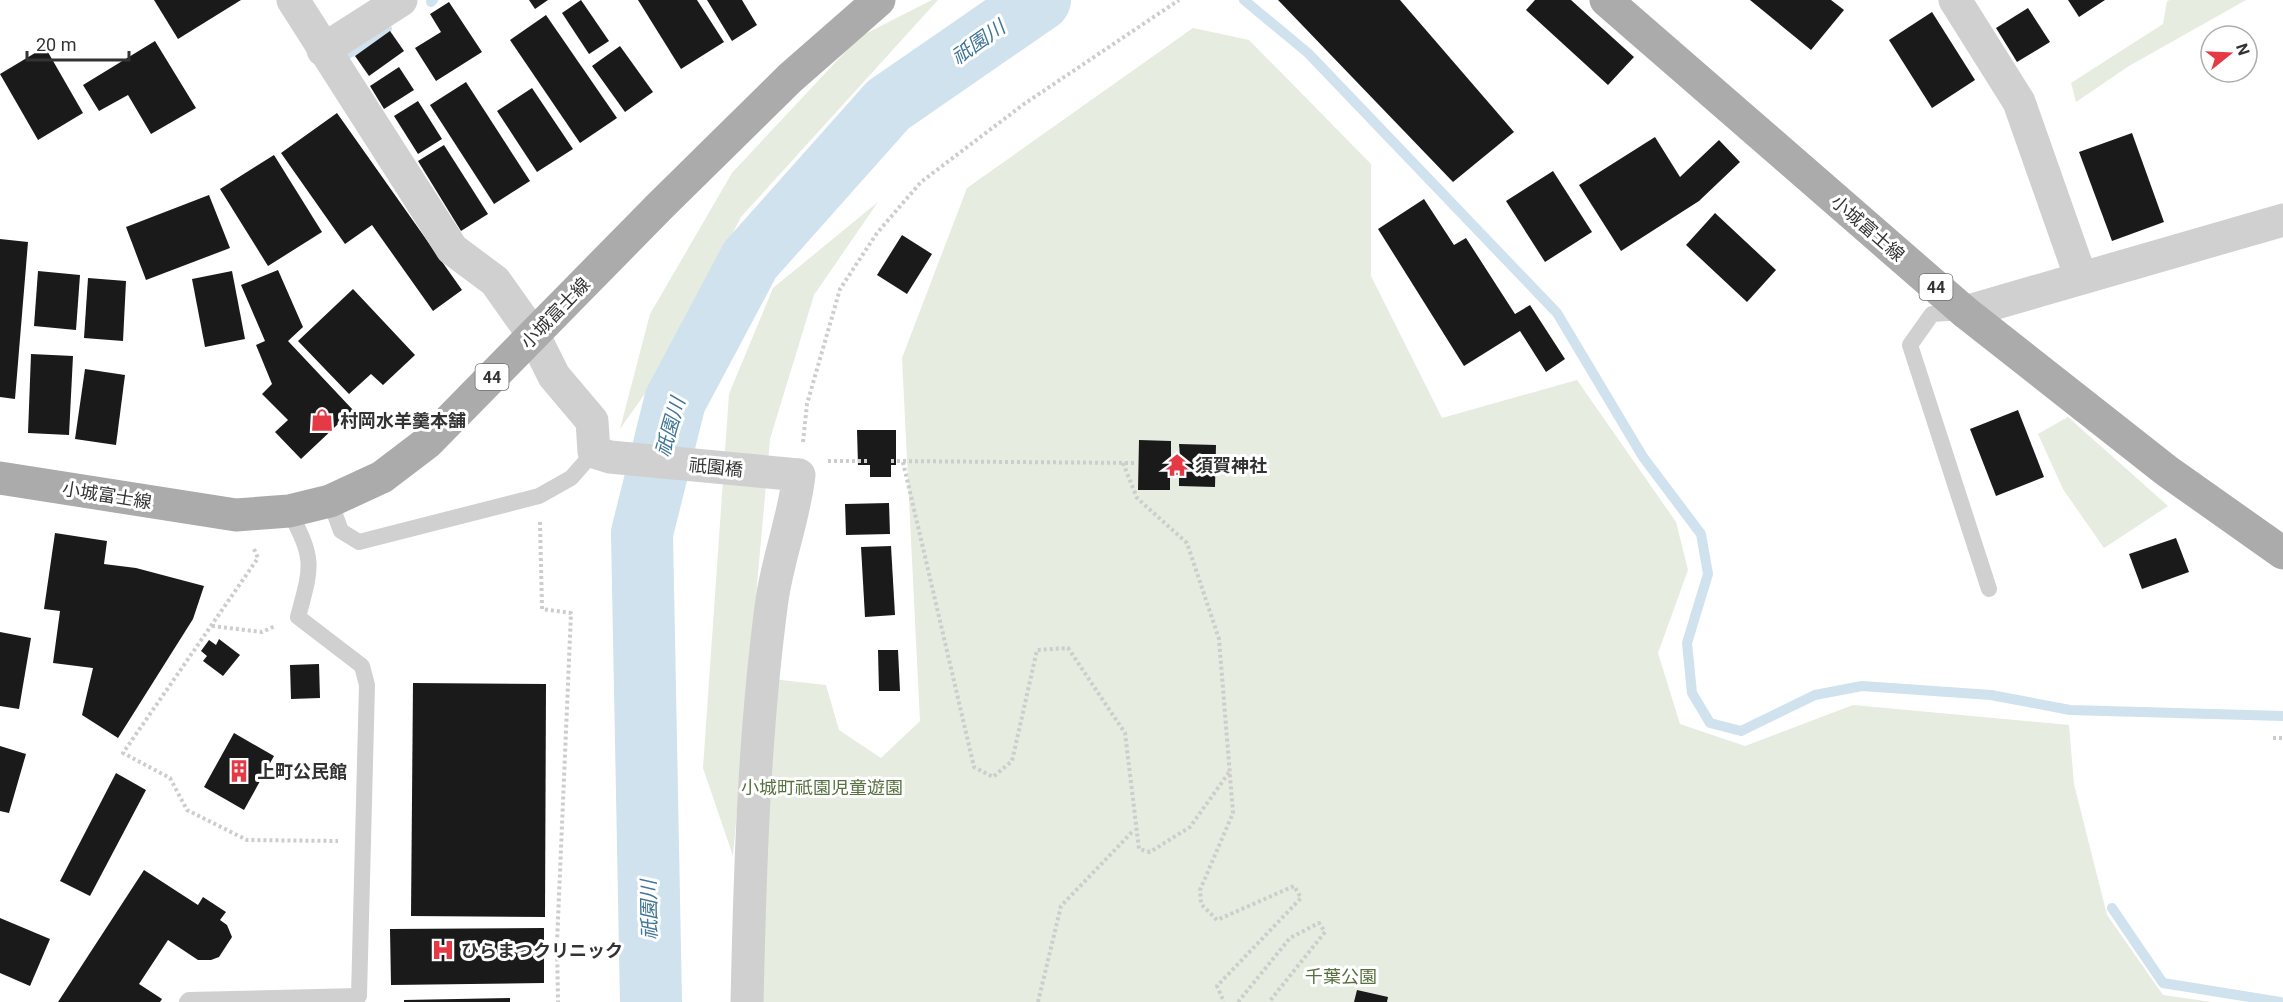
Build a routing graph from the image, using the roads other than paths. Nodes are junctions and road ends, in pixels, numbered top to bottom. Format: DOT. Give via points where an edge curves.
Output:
graph roads {
  1 [pos="293,0"];
  2 [pos="401,0"];
  3 [pos="879,0"];
  4 [pos="1606,0"];
  5 [pos="1955,0"];
  6 [pos="323,50"];
  7 [pos="2283,220"];
  8 [pos="2081,278"];
  9 [pos="1965,312"];
  10 [pos="534,336"];
  11 [pos="602,454"];
  12 [pos="0,478"];
  13 [pos="330,501"];
  14 [pos="289,511"];
  15 [pos="2283,553"];
  16 [pos="1989,589"];
  17 [pos="188,1002"];
  18 [pos="747,1002"];
  1 -- 6 [label="street"];
  2 -- 6 [label="street"];
  3 -- 10 [label="main road, 小城富士線 / 44" via="790,78"];
  4 -- 9 [label="main road, 小城富士線 / 44"];
  5 -- 8 [label="street" via="2019,102"];
  6 -- 10 [label="street" via="452,249 495,281"];
  7 -- 8 [label="street"];
  8 -- 9 [label="street"];
  9 -- 15 [label="main road, 小城富士線 / 44" via="2167,471"];
  9 -- 16 [label="lane" via="1932,314 1910,345"];
  10 -- 11 [label="street" via="554,376 592,421"];
  10 -- 13 [label="main road, 小城富士線 / 44" via="428,442 382,477"];
  11 -- 13 [label="lane" via="571,478 539,495 359,542 341,531"];
  11 -- 18 [label="street, 祇園橋" via="792,475 795,510 772,598 753,796"];
  12 -- 14 [label="main road, 小城富士線 / 44" via="236,515"];
  13 -- 14 [label="main road, 小城富士線 / 44"];
  14 -- 17 [label="lane" via="306,542 310,570 298,617 362,666 367,685 359,996"];
}
